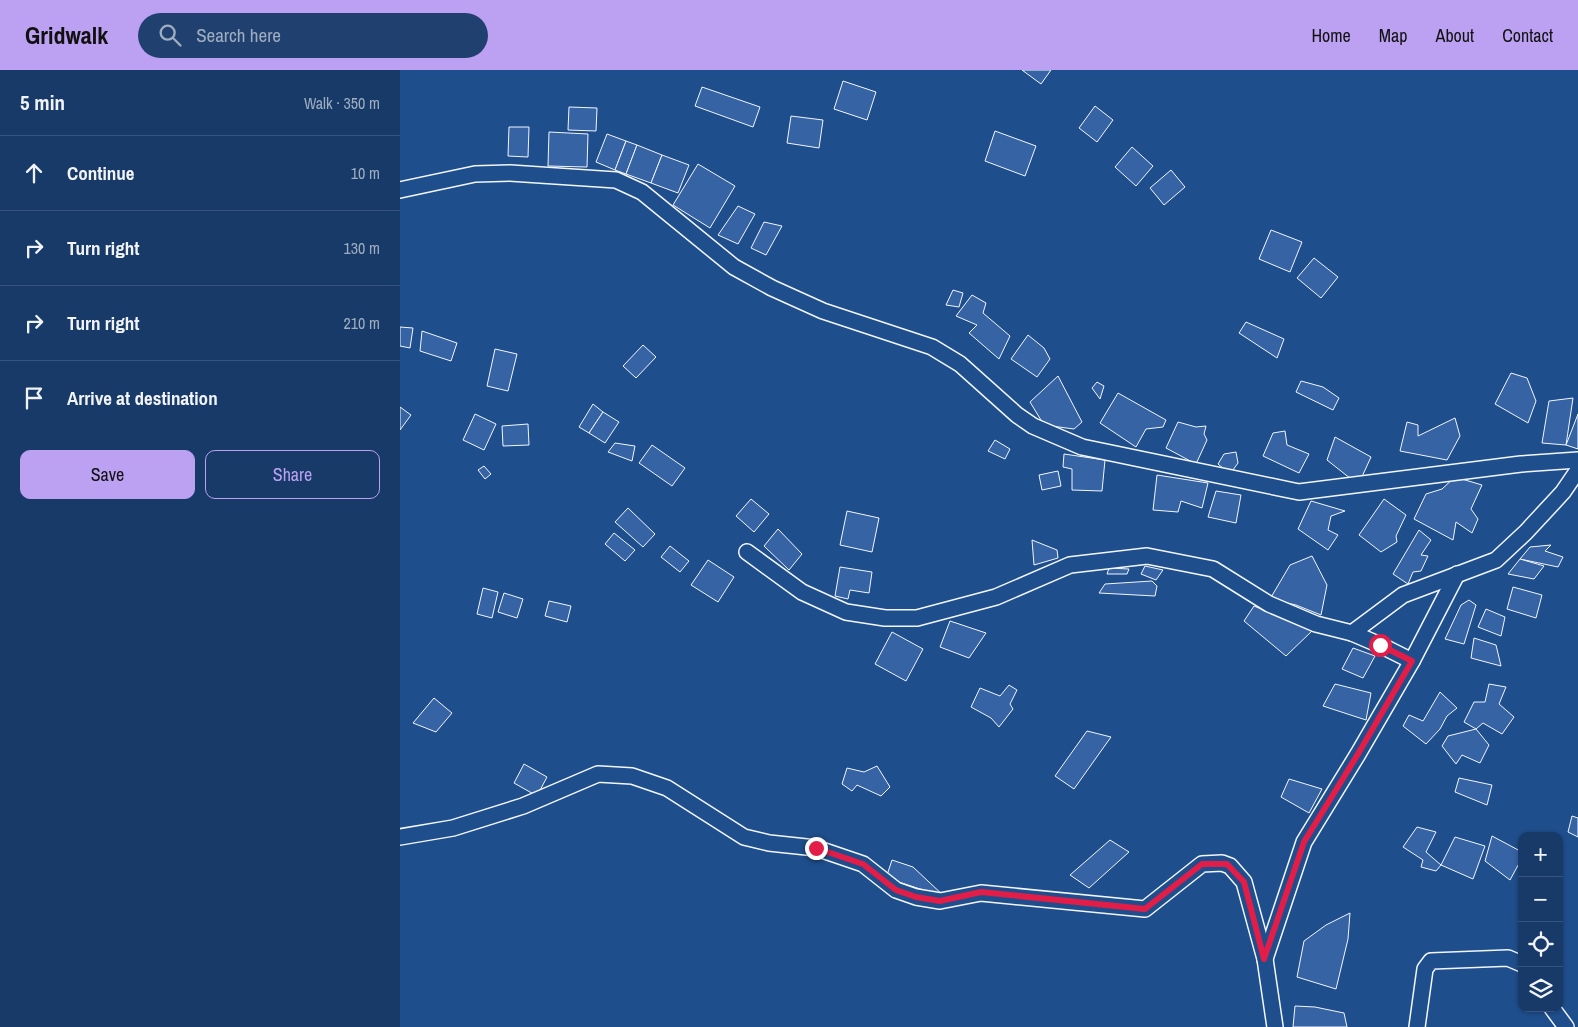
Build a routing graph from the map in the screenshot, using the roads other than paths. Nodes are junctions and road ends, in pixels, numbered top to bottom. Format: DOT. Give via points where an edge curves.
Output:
graph roads {
  1 [pos="400,190"];
  2 [pos="1578,460"];
  3 [pos="1578,470"];
  4 [pos="747,552"];
  5 [pos="1457,574"];
  6 [pos="1352,633"];
  7 [pos="1412,661"];
  8 [pos="400,837"];
  9 [pos="1264,959"];
  10 [pos="1518,962"];
  11 [pos="1555,1012"];
  12 [pos="1275,1027"];
  13 [pos="1417,1027"];
  14 [pos="1566,1027"];
  1 -- 2 [label="street" via="475,174 616,180 642,192 734,267 823,311 932,347 960,364 1017,416 1082,446 1299,492 1521,464"];
  3 -- 5 [label="street" via="1563,492 1496,560"];
  4 -- 6 [label="street" via="802,592 846,612 885,618 917,618 996,597 1070,565 1147,556 1213,569 1269,604 1316,624"];
  5 -- 6 [label="street" via="1403,595"];
  5 -- 7 [label="street"];
  6 -- 7 [label="street"];
  7 -- 9 [label="street" via="1304,842"];
  8 -- 9 [label="street" via="453,828 506,812 598,774 632,776 667,788 744,836 769,843 816,848 863,864 896,890 940,901 981,892 1145,909 1202,864 1224,864 1230,866 1244,882"];
  9 -- 12 [label="street"];
  10 -- 13 [label="street" via="1508,958 1431,961 1425,969"];
  11 -- 14 [label="street"];
}
